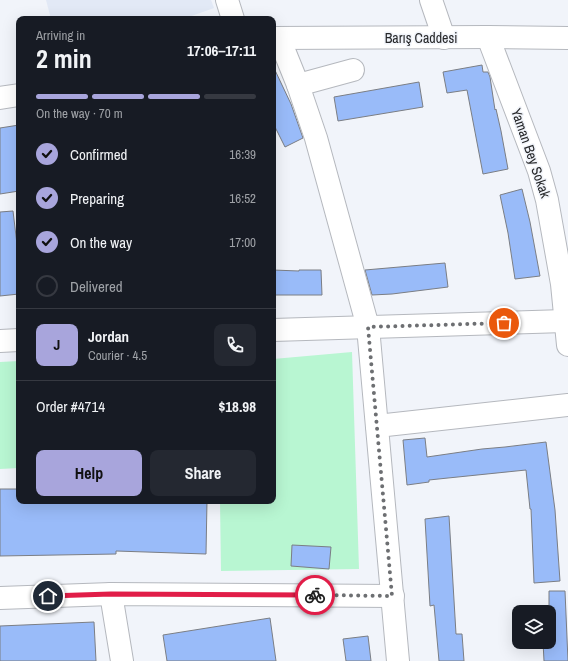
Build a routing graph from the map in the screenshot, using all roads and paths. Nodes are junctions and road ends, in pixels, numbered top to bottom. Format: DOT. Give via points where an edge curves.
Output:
graph roads {
  1 [pos="227,0"];
  2 [pos="431,0"];
  3 [pos="232,16"];
  4 [pos="488,37"];
  5 [pos="276,38"];
  6 [pos="444,38"];
  7 [pos="568,38"];
  8 [pos="353,70"];
  9 [pos="298,85"];
  10 [pos="16,96"];
  11 [pos="0,98"];
  12 [pos="565,321"];
  13 [pos="368,327"];
  14 [pos="276,330"];
  15 [pos="16,340"];
  16 [pos="0,341"];
  17 [pos="568,346"];
  18 [pos="568,404"];
  19 [pos="377,426"];
  20 [pos="111,594"];
  21 [pos="392,596"];
  22 [pos="0,598"];
  23 [pos="122,661"];
  24 [pos="398,661"];
  1 -- 3 [label="street"];
  2 -- 6 [label="street"];
  4 -- 6 [label="street, Barış Caddesi"];
  4 -- 7 [label="street, Barış Caddesi"];
  4 -- 12 [label="street, Yaman Bey Sokak" via="539,171 547,200 562,284"];
  5 -- 6 [label="street, Barış Caddesi"];
  5 -- 9 [label="street"];
  8 -- 9 [label="street"];
  9 -- 13 [label="street" via="320,150"];
  10 -- 11 [label="street"];
  12 -- 13 [label="street"];
  12 -- 17 [label="street, Yaman Bey Sokak"];
  13 -- 14 [label="street"];
  13 -- 19 [label="street"];
  15 -- 16 [label="street"];
  18 -- 19 [label="street"];
  19 -- 21 [label="street"];
  20 -- 21 [label="street"];
  20 -- 22 [label="street"];
  20 -- 23 [label="street"];
  21 -- 24 [label="street"];
}
